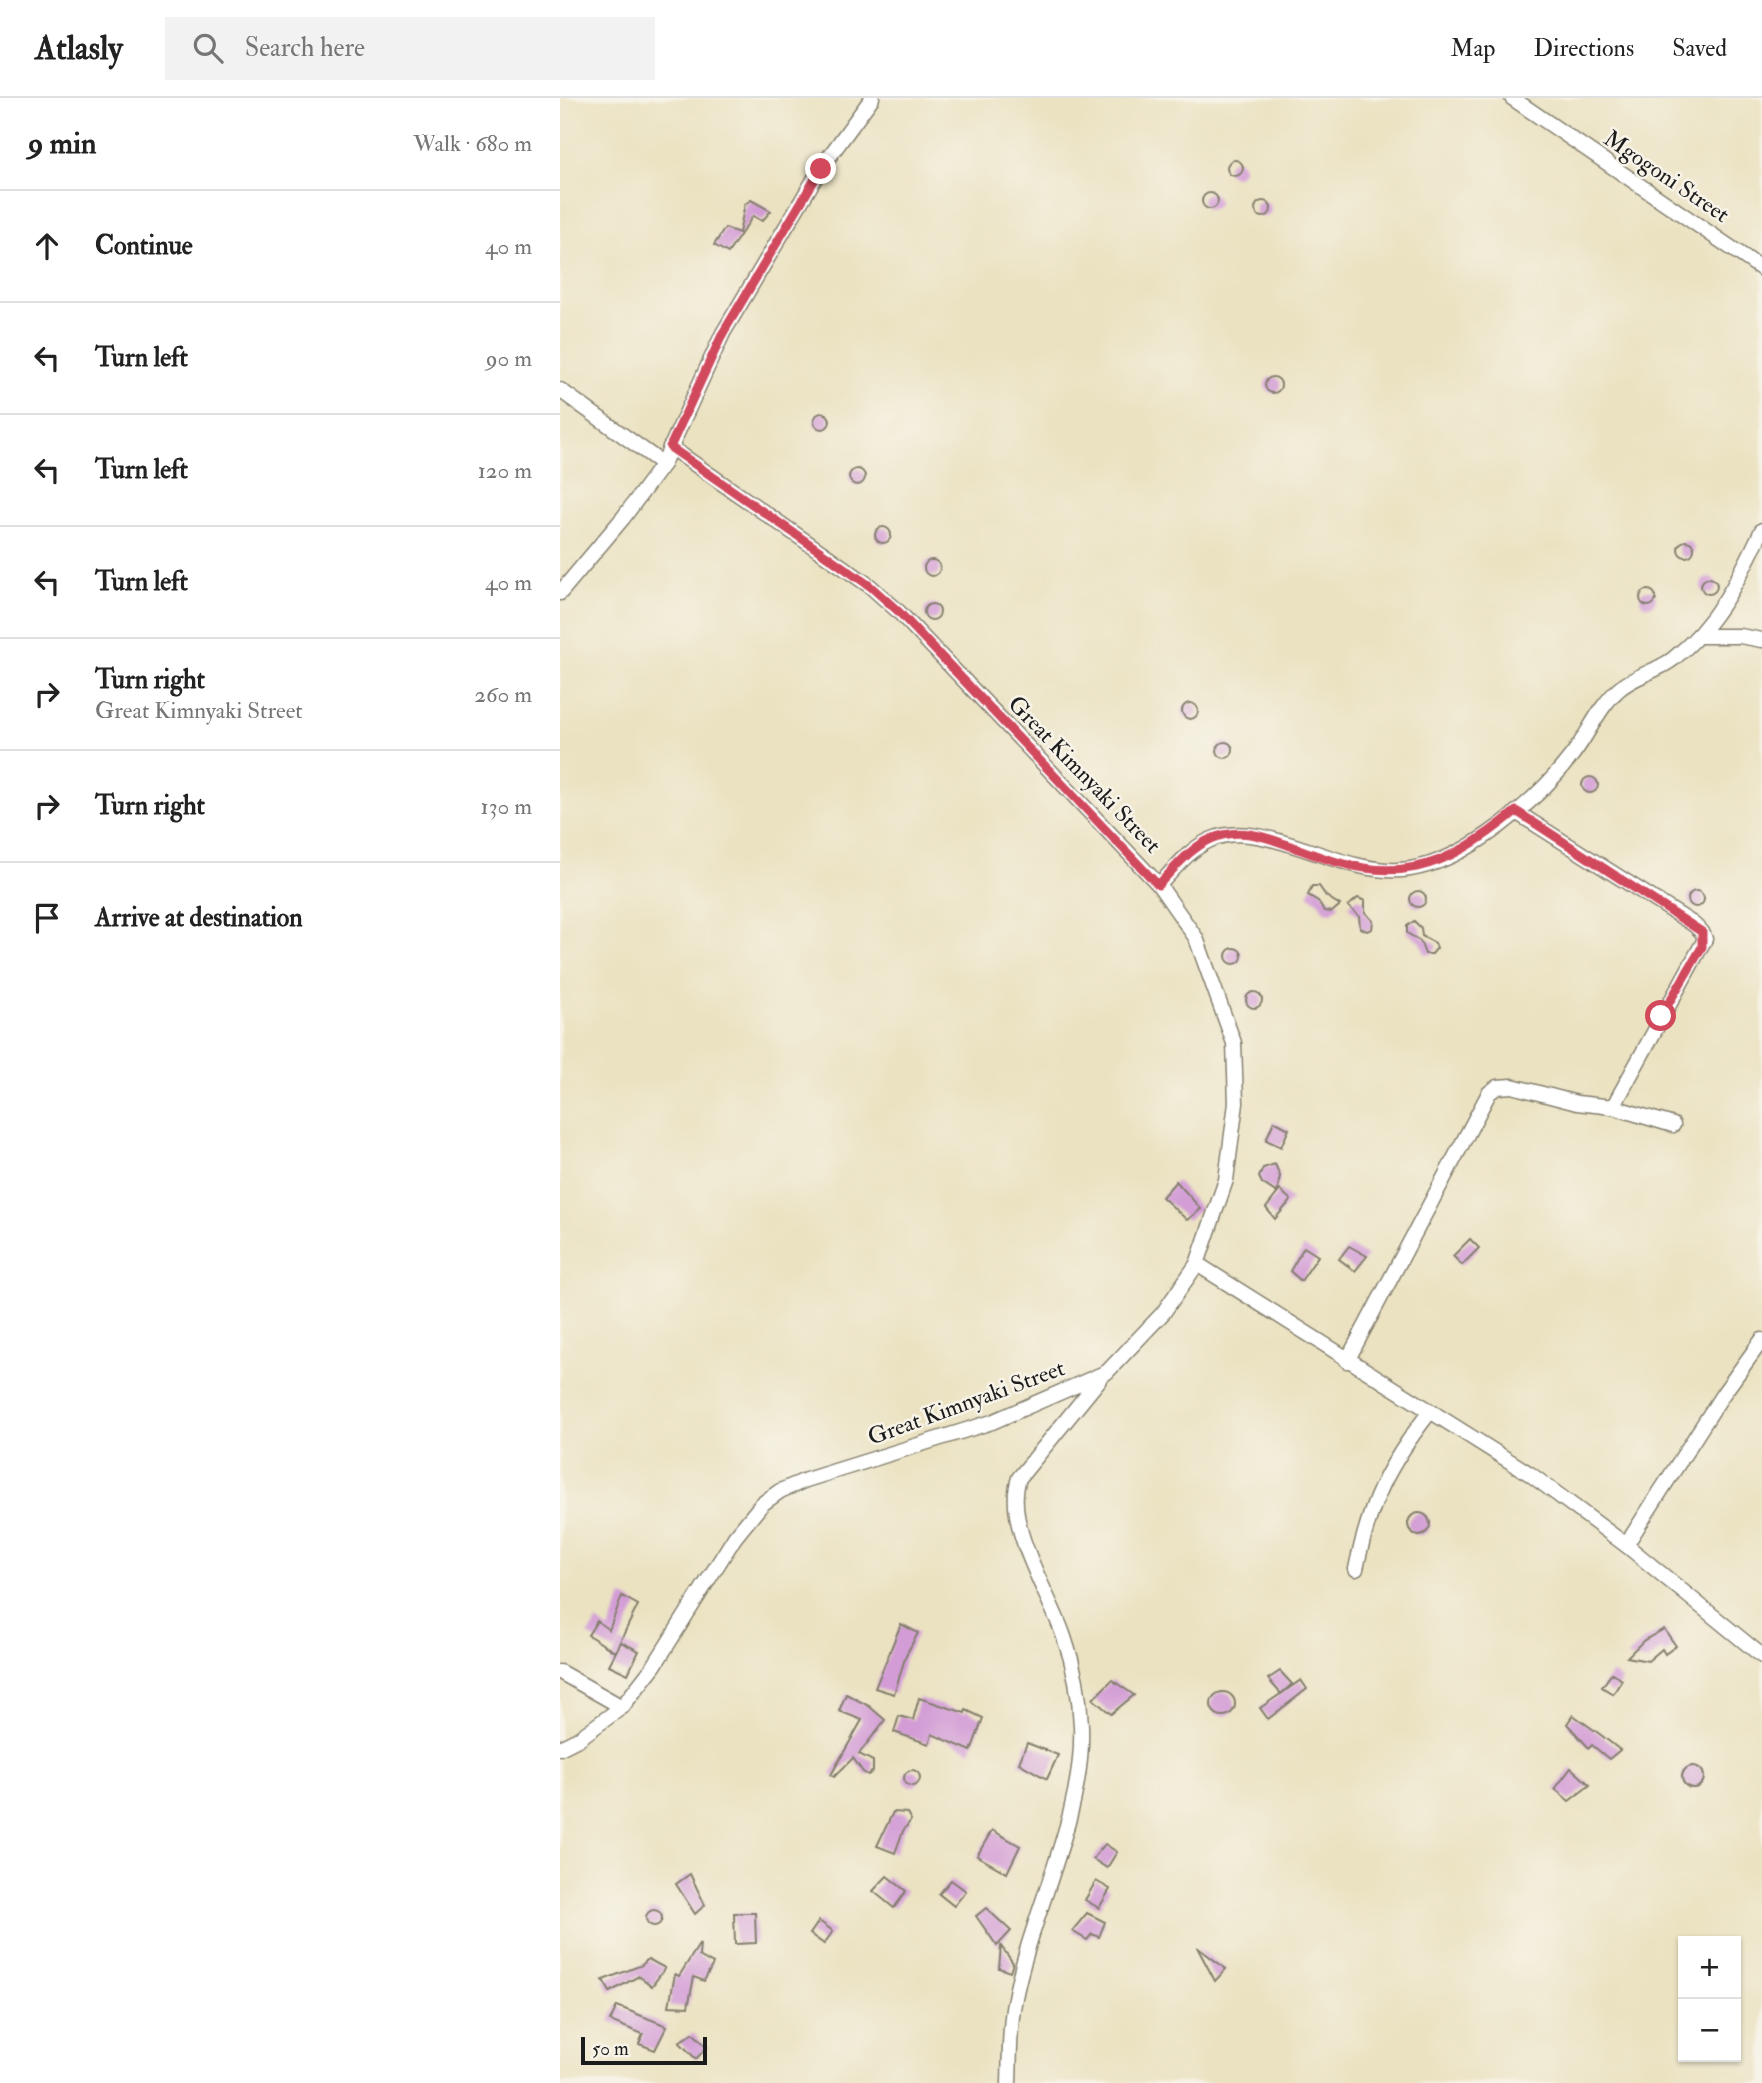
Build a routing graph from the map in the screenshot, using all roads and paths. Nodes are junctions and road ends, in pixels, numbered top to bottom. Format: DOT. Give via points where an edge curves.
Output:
graph roads {
  1 [pos="872,98"];
  2 [pos="1512,98"];
  3 [pos="1762,269"];
  4 [pos="560,390"];
  5 [pos="670,447"];
  6 [pos="663,464"];
  7 [pos="1762,530"];
  8 [pos="560,593"];
  9 [pos="1700,636"];
  10 [pos="1762,640"];
  11 [pos="1516,811"];
  12 [pos="1158,885"];
  13 [pos="1614,1107"];
  14 [pos="1673,1125"];
  15 [pos="1197,1264"];
  16 [pos="1762,1340"];
  17 [pos="1346,1360"];
  18 [pos="1107,1372"];
  19 [pos="1429,1413"];
  20 [pos="1626,1545"];
  21 [pos="1356,1569"];
  22 [pos="1762,1656"];
  23 [pos="560,1672"];
  24 [pos="622,1707"];
  25 [pos="560,1748"];
  26 [pos="1009,2083"];
  1 -- 5 [label="street" via="821,169 723,333"];
  2 -- 3 [label="street, Mgogoni Street"];
  4 -- 6 [label="street"];
  5 -- 6 [label="street"];
  5 -- 12 [label="street, Great Kimnyaki Street" via="870,586 898,611"];
  6 -- 8 [label="street"];
  7 -- 9 [label="street" via="1737,585"];
  9 -- 10 [label="street"];
  9 -- 11 [label="street" via="1671,661 1617,691 1571,756"];
  11 -- 12 [label="street" via="1470,847 1438,863 1407,870 1368,870 1268,837 1236,832 1193,850"];
  11 -- 13 [label="street" via="1693,924 1705,939"];
  12 -- 15 [label="street, Great Kimnyaki Street" via="1196,938 1234,1043 1236,1103 1226,1180"];
  13 -- 14 [label="street"];
  13 -- 17 [label="street" via="1570,1102 1512,1086 1489,1093"];
  15 -- 17 [label="street"];
  15 -- 18 [label="street, Great Kimnyaki Street" via="1163,1313"];
  16 -- 20 [label="street"];
  17 -- 19 [label="street"];
  18 -- 24 [label="street, Great Kimnyaki Street" via="992,1422 780,1491 762,1504 735,1537 654,1666"];
  18 -- 26 [label="street" via="1019,1478 1013,1494 1027,1547 1065,1638 1081,1727 1079,1782 1013,2004"];
  19 -- 20 [label="street" via="1530,1474"];
  19 -- 21 [label="street" via="1380,1488"];
  20 -- 22 [label="street"];
  23 -- 24 [label="street"];
  24 -- 25 [label="street, Great Kimnyaki Street"];
}
